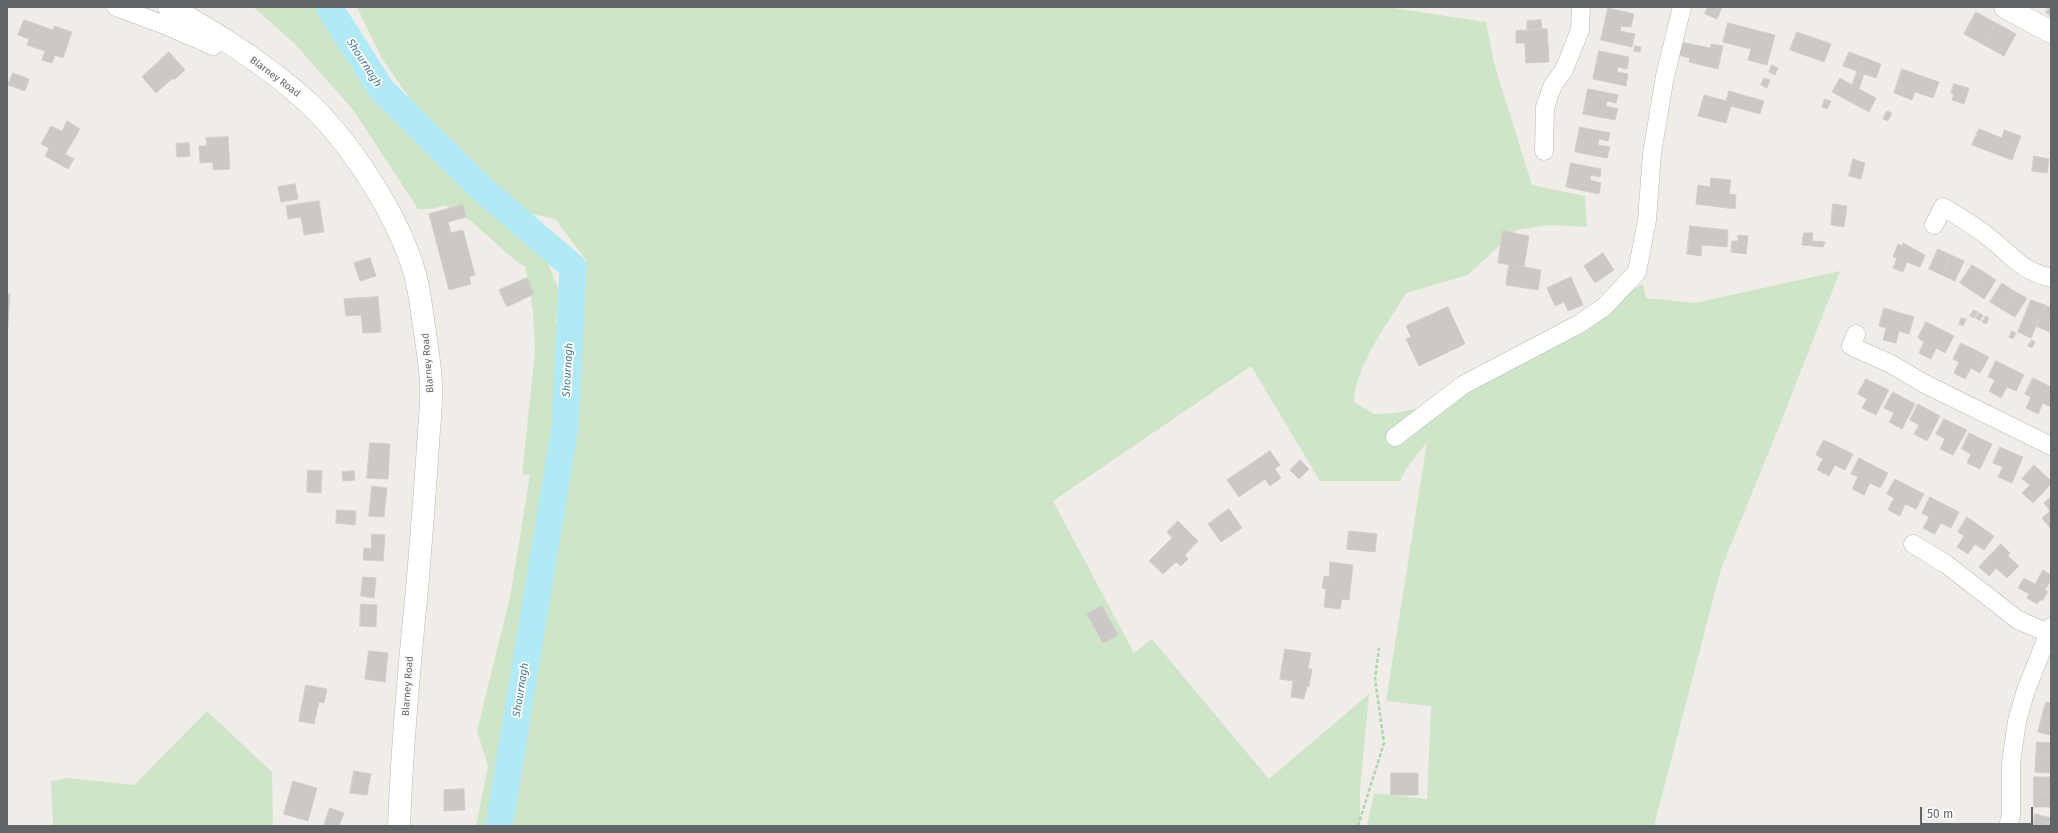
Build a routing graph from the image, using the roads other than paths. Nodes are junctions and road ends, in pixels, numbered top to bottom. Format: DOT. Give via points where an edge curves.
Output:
graph roads {
  1 [pos="116,7"];
  2 [pos="168,7"];
  3 [pos="1581,7"];
  4 [pos="1682,7"];
  5 [pos="2005,7"];
  6 [pos="2051,32"];
  7 [pos="218,36"];
  8 [pos="1544,151"];
  9 [pos="1934,225"];
  10 [pos="2051,278"];
  11 [pos="1856,334"];
  12 [pos="1395,437"];
  13 [pos="2051,446"];
  14 [pos="1913,544"];
  15 [pos="2050,630"];
  16 [pos="399,826"];
  17 [pos="2008,826"];
  1 -- 7 [label="street" via="165,24 213,46"];
  2 -- 7 [label="main road, Blarney Road"];
  3 -- 8 [label="street" via="1580,30 1545,107"];
  4 -- 12 [label="street" via="1665,76 1652,152 1647,220 1637,272 1604,307 1578,324 1462,385"];
  5 -- 6 [label="main road"];
  7 -- 16 [label="main road, Blarney Road" via="267,69 304,99 343,142 380,194 404,244 421,299 431,386 424,511 408,683"];
  9 -- 10 [label="street" via="1942,208 1988,236 2019,265"];
  11 -- 13 [label="street" via="1851,346"];
  14 -- 15 [label="street" via="1946,564 2018,620"];
  15 -- 17 [label="street" via="2026,690 2017,721 2011,763 2011,815"];
}
